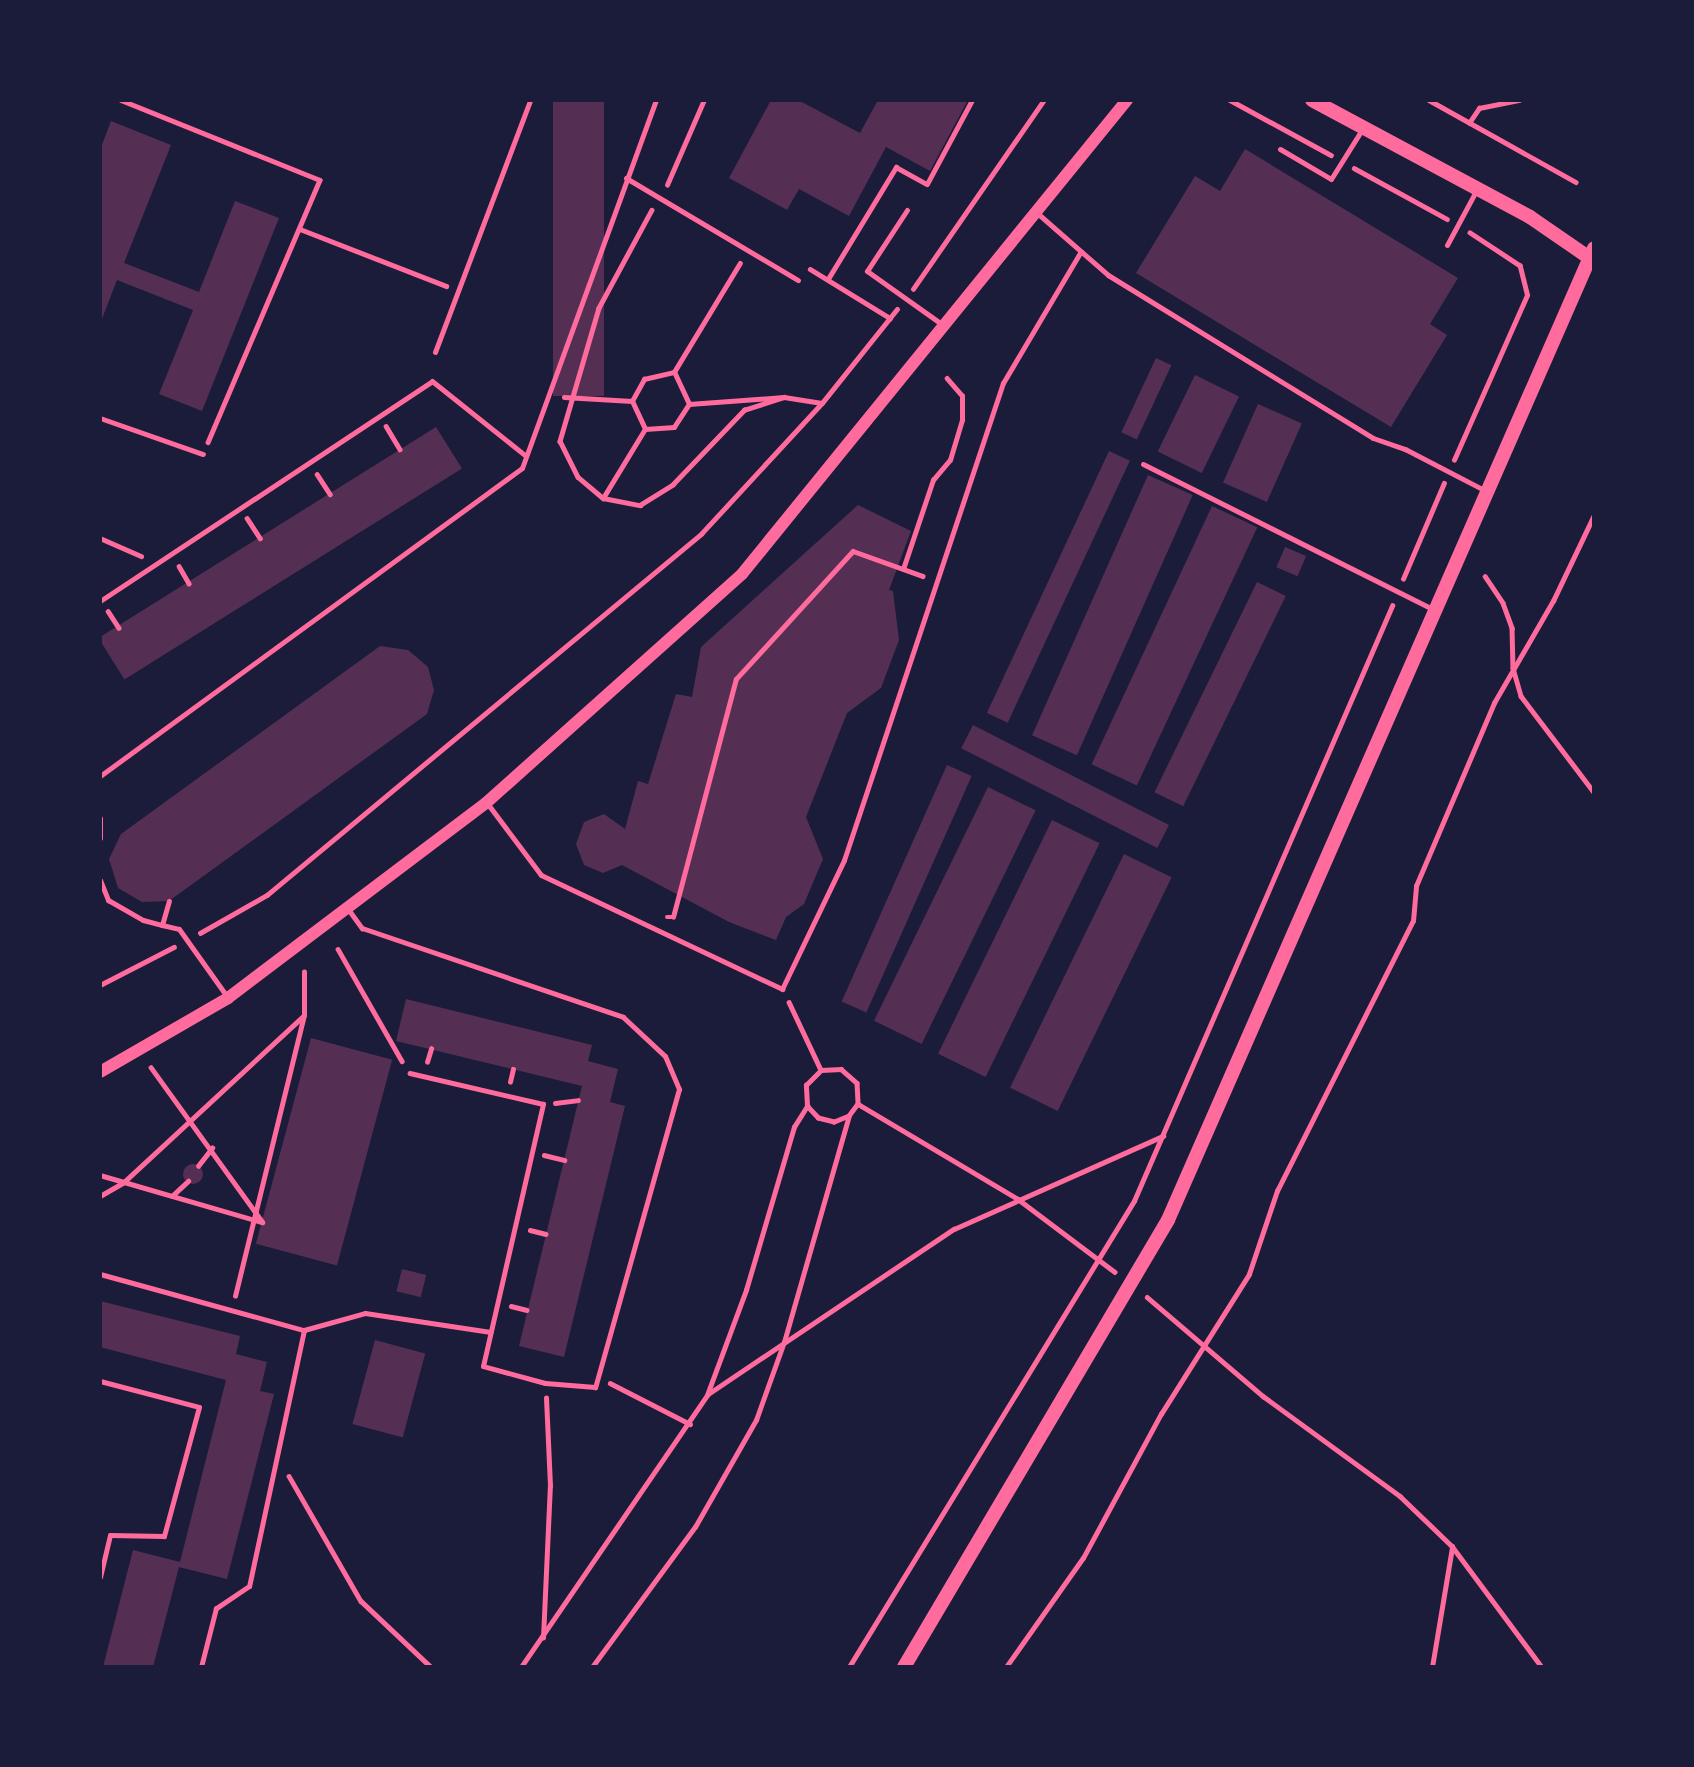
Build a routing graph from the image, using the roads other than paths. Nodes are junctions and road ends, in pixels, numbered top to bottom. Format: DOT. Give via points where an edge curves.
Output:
graph roads {
  1 [pos="530,100"];
  2 [pos="656,100"];
  3 [pos="1127,100"];
  4 [pos="1312,100"];
  5 [pos="1363,128"];
  6 [pos="1280,149"];
  7 [pos="626,178"];
  8 [pos="1477,189"];
  9 [pos="907,209"];
  10 [pos="1035,212"];
  11 [pos="1447,244"];
  12 [pos="1081,251"];
  13 [pos="1593,256"];
  14 [pos="798,280"];
  15 [pos="943,325"];
  16 [pos="435,352"];
  17 [pos="100,418"];
  18 [pos="203,454"];
  19 [pos="526,456"];
  20 [pos="1143,464"];
  21 [pos="1488,492"];
  22 [pos="100,601"];
  23 [pos="1435,611"];
  24 [pos="100,776"];
  25 [pos="486,803"];
  26 [pos="100,818"];
  27 [pos="100,838"];
  28 [pos="100,880"];
  29 [pos="169,901"];
  30 [pos="348,909"];
  31 [pos="162,925"];
  32 [pos="228,998"];
  33 [pos="100,1072"];
  34 [pos="410,1073"];
  35 [pos="100,1274"];
  36 [pos="304,1330"];
  37 [pos="491,1332"];
  38 [pos="100,1381"];
  39 [pos="100,1577"];
  40 [pos="201,1667"];
  41 [pos="904,1667"];
  1 -- 16 [label="lane"];
  2 -- 7 [label="lane"];
  3 -- 10 [label="street"];
  4 -- 5 [label="main road"];
  5 -- 6 [label="lane" via="1331,180"];
  5 -- 8 [label="main road"];
  7 -- 14 [label="lane"];
  7 -- 19 [label="lane"];
  8 -- 11 [label="lane"];
  8 -- 13 [label="main road"];
  9 -- 15 [label="lane" via="867,271"];
  10 -- 12 [label="lane"];
  10 -- 15 [label="street"];
  12 -- 21 [label="lane" via="1108,275 1373,438"];
  12 -- 25 [label="lane" via="1003,383 845,860 782,989 541,875"];
  13 -- 21 [label="main road"];
  15 -- 25 [label="street" via="742,575"];
  17 -- 18 [label="lane"];
  19 -- 22 [label="lane" via="432,381"];
  19 -- 24 [label="lane" via="522,468"];
  20 -- 23 [label="lane"];
  21 -- 23 [label="main road"];
  23 -- 41 [label="main road" via="1168,1220"];
  25 -- 30 [label="street"];
  26 -- 27 [label="lane"];
  28 -- 31 [label="lane" via="108,900"];
  29 -- 31 [label="lane"];
  30 -- 32 [label="street"];
  30 -- 37 [label="lane" via="362,929 623,1017 665,1056 679,1089 595,1387 545,1382 483,1366"];
  31 -- 32 [label="lane" via="178,929"];
  32 -- 33 [label="street"];
  34 -- 37 [label="lane" via="542,1104"];
  35 -- 36 [label="lane"];
  36 -- 37 [label="lane" via="365,1312"];
  36 -- 40 [label="lane" via="249,1586 216,1608"];
  38 -- 39 [label="lane" via="199,1407 164,1536 110,1535"];
}
